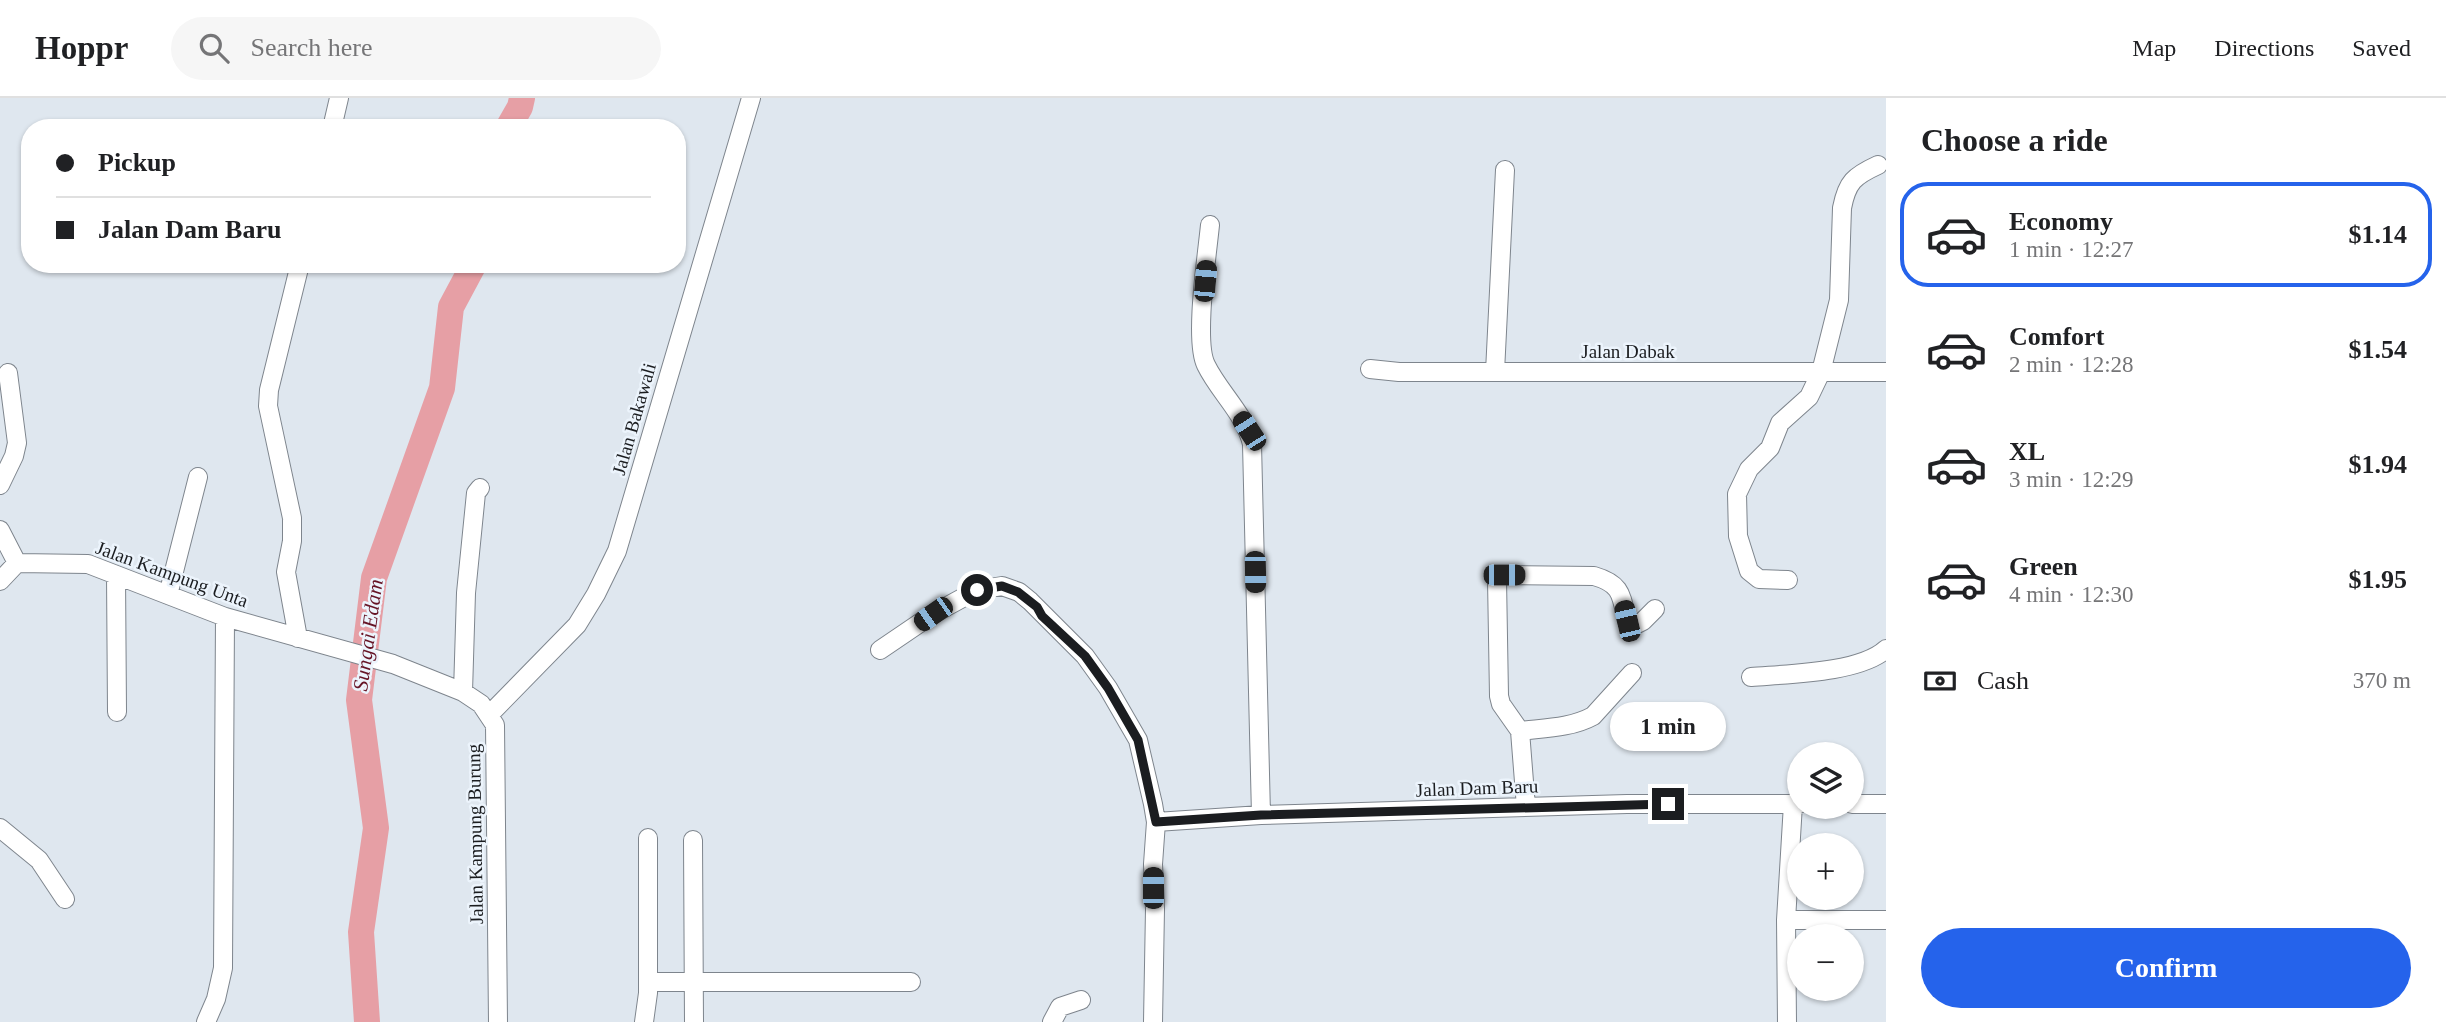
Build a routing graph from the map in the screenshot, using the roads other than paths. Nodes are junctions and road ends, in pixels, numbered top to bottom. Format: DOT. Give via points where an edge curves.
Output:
graph roads {
  1 [pos="339,98"];
  2 [pos="751,98"];
  3 [pos="334,119"];
  4 [pos="1878,165"];
  5 [pos="1505,170"];
  6 [pos="1210,225"];
  7 [pos="298,273"];
  8 [pos="1370,369"];
  9 [pos="1495,372"];
  10 [pos="1821,372"];
  11 [pos="1886,372"];
  12 [pos="8,373"];
  13 [pos="198,477"];
  14 [pos="0,485"];
  15 [pos="480,488"];
  16 [pos="0,530"];
  17 [pos="16,562"];
  18 [pos="116,575"];
  19 [pos="1788,580"];
  20 [pos="0,582"];
  21 [pos="169,595"];
  22 [pos="1655,609"];
  23 [pos="225,617"];
  24 [pos="298,638"];
  25 [pos="1886,649"];
  26 [pos="880,650"];
  27 [pos="1632,673"];
  28 [pos="1751,677"];
  29 [pos="463,692"];
  30 [pos="117,712"];
  31 [pos="489,715"];
  32 [pos="1520,731"];
  33 [pos="1787,804"];
  34 [pos="1864,804"];
  35 [pos="1886,804"];
  36 [pos="1527,807"];
  37 [pos="1261,815"];
  38 [pos="1795,819"];
  39 [pos="1156,822"];
  40 [pos="0,828"];
  41 [pos="648,838"];
  42 [pos="693,840"];
  43 [pos="65,899"];
  44 [pos="1786,919"];
  45 [pos="1886,919"];
  46 [pos="648,982"];
  47 [pos="911,982"];
  48 [pos="694,983"];
  49 [pos="1081,1000"];
  50 [pos="206,1022"];
  51 [pos="498,1022"];
  52 [pos="644,1022"];
  53 [pos="694,1022"];
  54 [pos="1052,1022"];
  55 [pos="1153,1022"];
  56 [pos="1787,1022"];
  1 -- 3 [label="street"];
  2 -- 31 [label="street, Jalan Bakawali" via="617,551 577,625"];
  4 -- 10 [label="street" via="1860,173 1845,195 1839,300"];
  5 -- 9 [label="street"];
  6 -- 37 [label="street" via="1200,343 1205,363 1249,431 1252,444"];
  7 -- 24 [label="street" via="268,406 292,518 286,572"];
  8 -- 9 [label="street, Jalan Dabak"];
  9 -- 10 [label="street, Jalan Dabak"];
  10 -- 11 [label="street, Jalan Dabak"];
  10 -- 19 [label="street" via="1809,397 1780,423 1770,448 1749,469 1737,494 1738,536 1749,571 1759,579"];
  12 -- 14 [label="street" via="17,443"];
  13 -- 21 [label="street"];
  15 -- 29 [label="street" via="466,593"];
  16 -- 17 [label="street"];
  17 -- 18 [label="street, Jalan Kampung Unta" via="88,564"];
  17 -- 20 [label="street"];
  18 -- 21 [label="street, Jalan Kampung Unta"];
  18 -- 30 [label="street"];
  21 -- 23 [label="street, Jalan Kampung Unta"];
  22 -- 32 [label="street" via="1635,625 1627,621 1620,590 1594,576 1499,577 1499,696"];
  23 -- 24 [label="street, Jalan Kampung Unta"];
  23 -- 50 [label="street" via="223,968"];
  24 -- 29 [label="street, Jalan Kampung Unta" via="393,664"];
  25 -- 28 [label="street" via="1858,663"];
  26 -- 39 [label="street" via="977,590 1002,586 1018,592 1085,656 1108,688 1142,751"];
  27 -- 32 [label="street" via="1587,720"];
  29 -- 31 [label="street"];
  31 -- 51 [label="street, Jalan Kampung Burung" via="495,725"];
  32 -- 36 [label="street"];
  33 -- 36 [label="street, Jalan Dam Baru"];
  34 -- 35 [label="street"];
  36 -- 37 [label="street, Jalan Dam Baru"];
  37 -- 39 [label="street, Jalan Dam Baru"];
  38 -- 44 [label="street"];
  39 -- 55 [label="street"];
  40 -- 43 [label="street" via="39,860"];
  41 -- 46 [label="street"];
  42 -- 48 [label="street"];
  44 -- 45 [label="street"];
  44 -- 56 [label="street"];
  46 -- 48 [label="street"];
  46 -- 52 [label="street"];
  47 -- 48 [label="street"];
  48 -- 53 [label="street"];
  49 -- 54 [label="street" via="1060,1007"];
}
